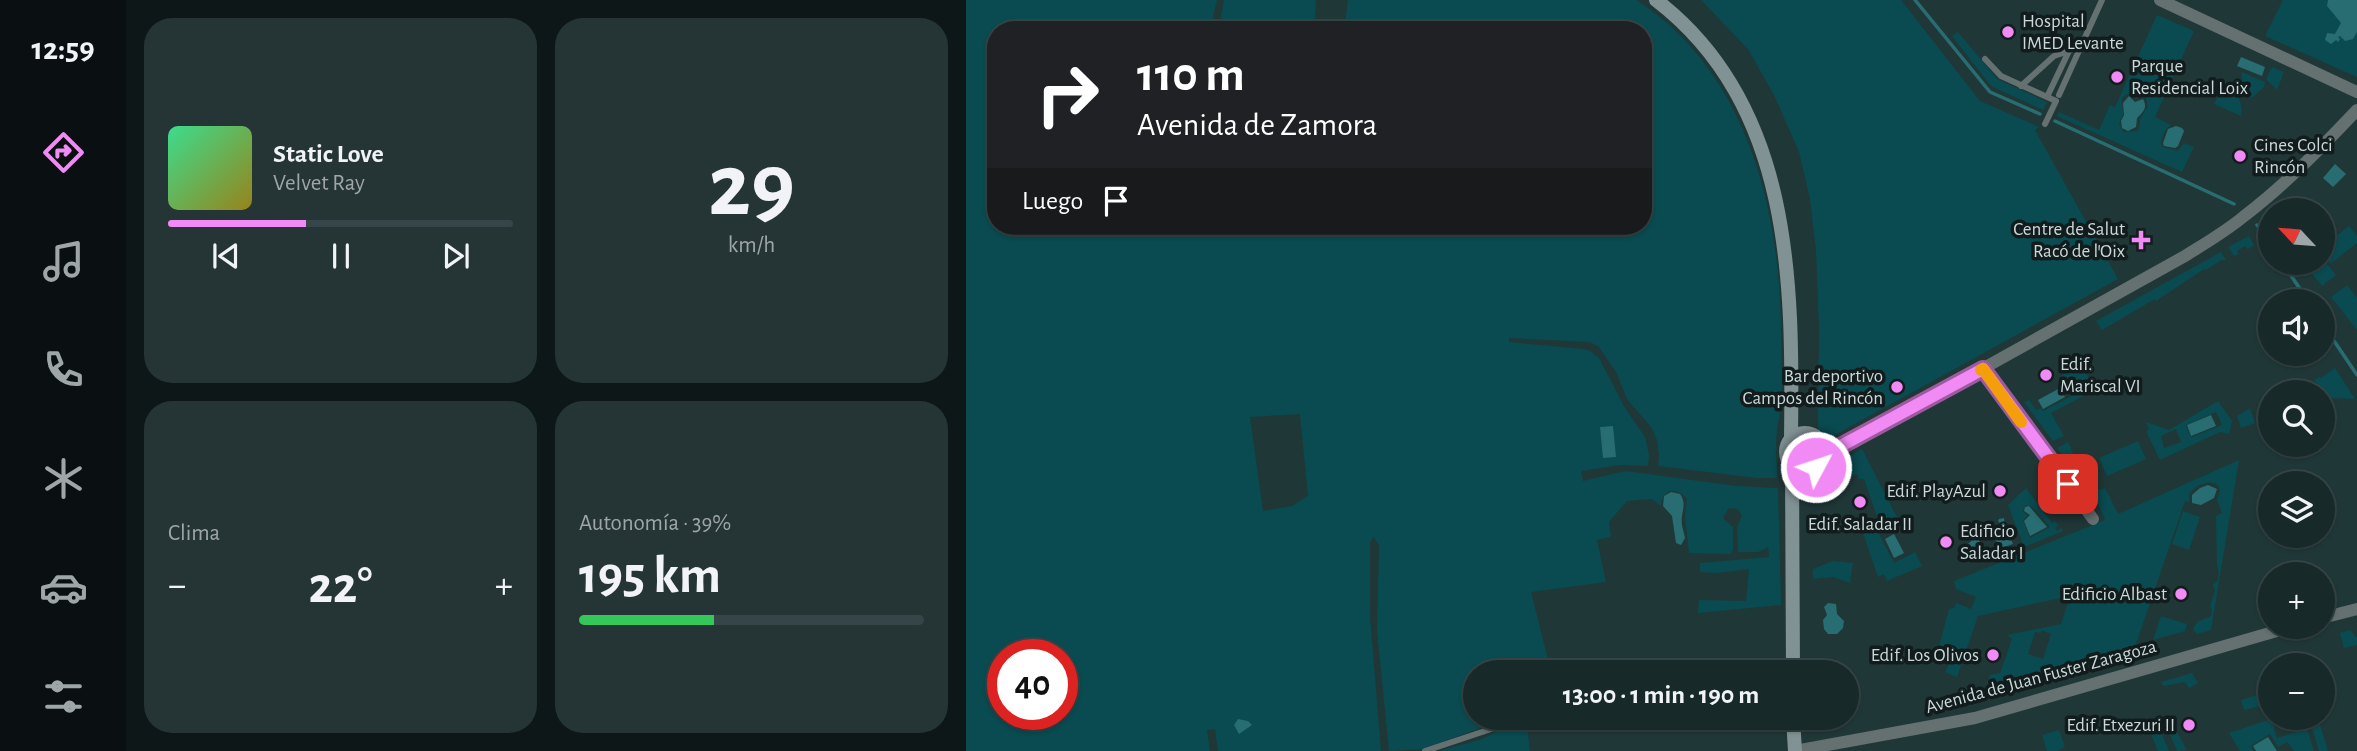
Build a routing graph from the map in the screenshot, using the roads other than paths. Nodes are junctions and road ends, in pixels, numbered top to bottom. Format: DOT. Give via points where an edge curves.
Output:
graph roads {
  1 [pos="2102,0"];
  2 [pos="2160,0"];
  3 [pos="1665,3"];
  4 [pos="2082,44"];
  5 [pos="2069,51"];
  6 [pos="1986,60"];
  7 [pos="2021,86"];
  8 [pos="2357,92"];
  9 [pos="2059,95"];
  10 [pos="2046,97"];
  11 [pos="2357,110"];
  12 [pos="2045,124"];
  13 [pos="1983,369"];
  14 [pos="1792,418"];
  15 [pos="1791,439"];
  16 [pos="1818,444"];
  17 [pos="1791,465"];
  18 [pos="1807,471"];
  19 [pos="1793,489"];
  20 [pos="2092,519"];
  21 [pos="2357,609"];
  22 [pos="2335,615"];
  23 [pos="2258,636"];
  24 [pos="1793,660"];
  25 [pos="1488,730"];
  26 [pos="1794,730"];
  27 [pos="1425,751"];
  28 [pos="1795,751"];
  1 -- 4 [label="lane"];
  2 -- 8 [label="street"];
  3 -- 14 [label="street" via="1725,71 1770,172 1789,292"];
  4 -- 5 [label="lane"];
  4 -- 9 [label="lane"];
  5 -- 7 [label="lane" via="2054,56"];
  5 -- 10 [label="lane"];
  6 -- 7 [label="lane" via="2001,76"];
  7 -- 10 [label="lane"];
  10 -- 12 [label="lane" via="2056,101"];
  11 -- 13 [label="street" via="2300,169 2242,219"];
  13 -- 16 [label="street" via="1837,448"];
  13 -- 20 [label="street"];
  14 -- 15 [label="street"];
  14 -- 16 [label="street"];
  15 -- 16 [label="street" via="1802,433"];
  15 -- 17 [label="street" via="1786,450"];
  16 -- 18 [label="street" via="1816,467"];
  17 -- 18 [label="street"];
  17 -- 19 [label="street"];
  18 -- 19 [label="street"];
  19 -- 24 [label="street"];
  21 -- 22 [label="street"];
  23 -- 28 [label="street, Avenida de Juan Fuster Zaragoza" via="1975,718"];
  25 -- 27 [label="lane"];
  26 -- 28 [label="street"];
}
